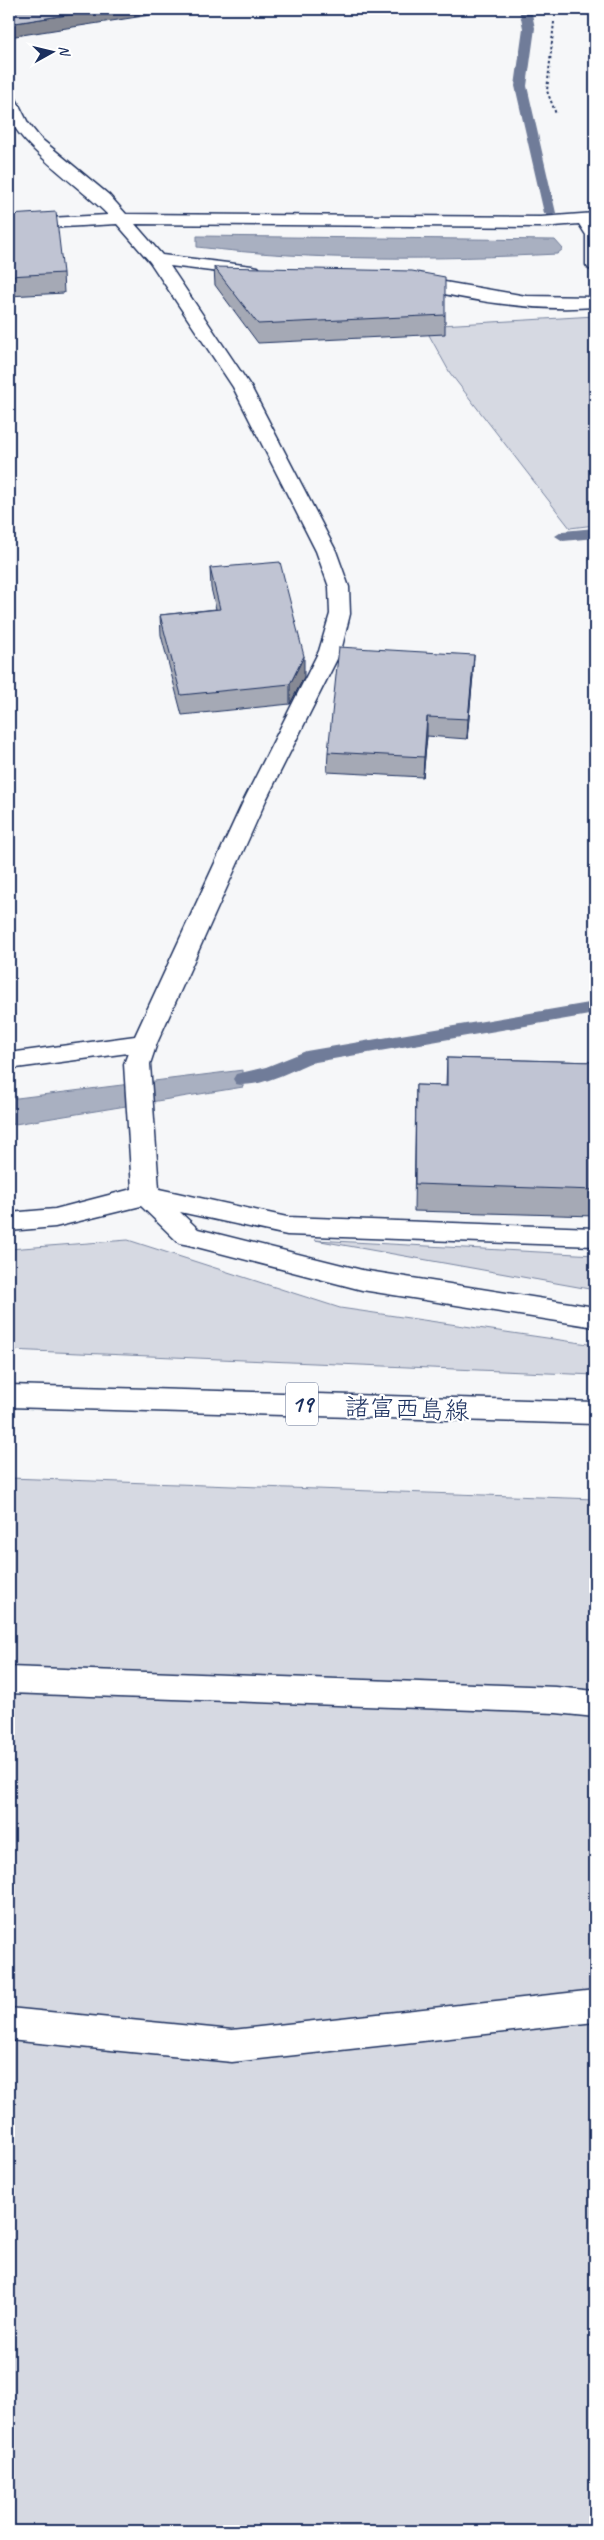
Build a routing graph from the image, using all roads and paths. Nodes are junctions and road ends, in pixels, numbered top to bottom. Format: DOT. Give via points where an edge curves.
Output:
graph roads {
  1 [pos="554,22"];
  2 [pos="9,100"];
  3 [pos="556,114"];
  4 [pos="123,219"];
  5 [pos="590,219"];
  6 [pos="9,225"];
  7 [pos="157,259"];
  8 [pos="595,265"];
  9 [pos="272,272"];
  10 [pos="394,278"];
  11 [pos="595,302"];
  12 [pos="141,1054"];
  13 [pos="9,1061"];
  14 [pos="146,1195"];
  15 [pos="9,1222"];
  16 [pos="595,1237"];
  17 [pos="595,1317"];
  18 [pos="9,1396"];
  19 [pos="595,1413"];
  20 [pos="9,1680"];
  21 [pos="595,1704"];
  22 [pos="595,2006"];
  23 [pos="9,2024"];
  1 -- 3 [label="path" via="547,91"];
  2 -- 4 [label="street" via="34,141 103,198"];
  4 -- 5 [label="street" via="231,222"];
  4 -- 6 [label="street"];
  4 -- 7 [label="street"];
  5 -- 8 [label="street"];
  7 -- 9 [label="street"];
  7 -- 12 [label="street" via="246,396 326,551 339,587 340,614 330,651 255,800"];
  10 -- 11 [label="street" via="492,297 578,304"];
  12 -- 13 [label="street"];
  12 -- 14 [label="street" via="140,1122"];
  14 -- 15 [label="street" via="55,1218"];
  14 -- 16 [label="street" via="286,1226"];
  14 -- 17 [label="street" via="189,1236 362,1280"];
  18 -- 19 [label="street, 諸富西島線 / 19"];
  20 -- 21 [label="street"];
  22 -- 23 [label="street" via="232,2046"];
}
